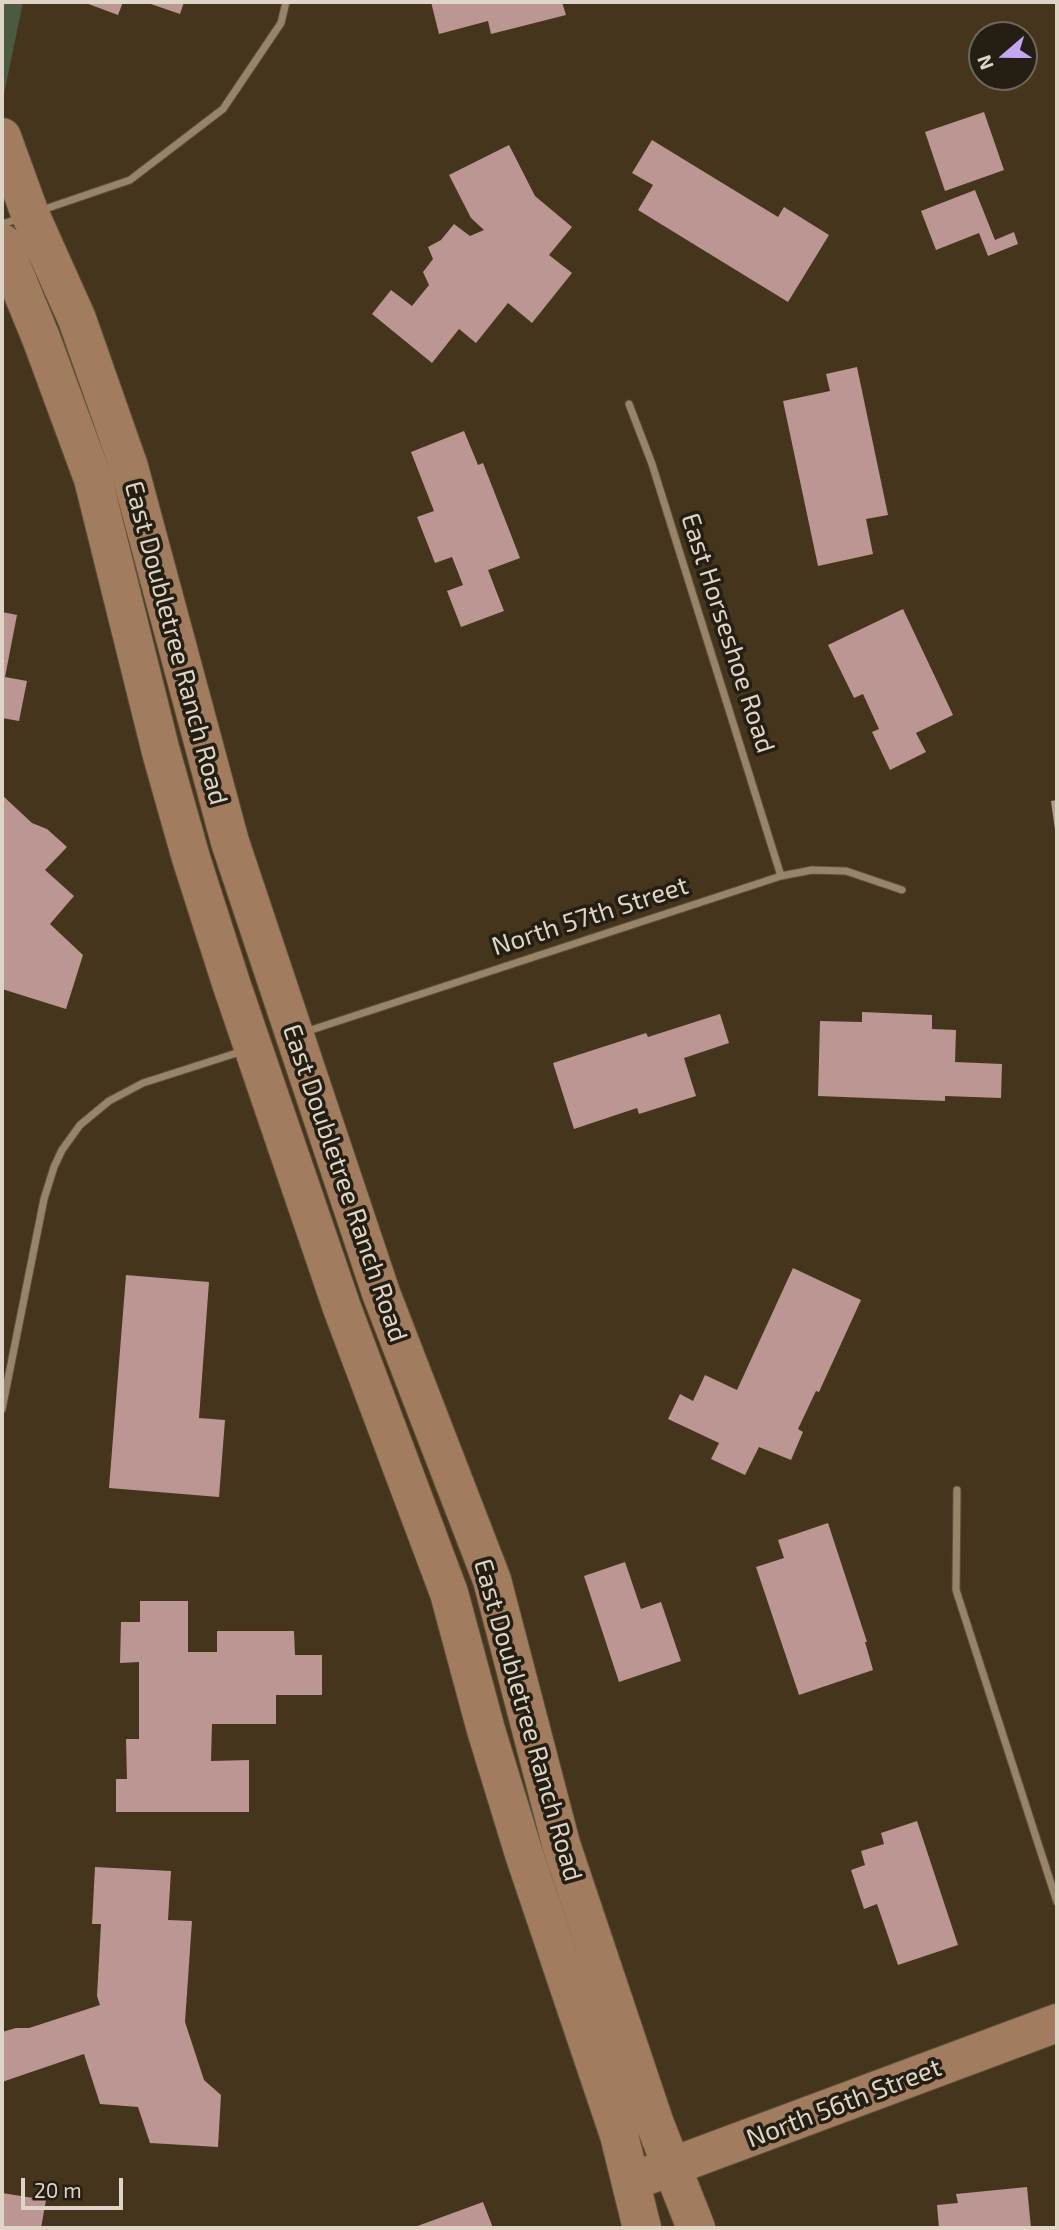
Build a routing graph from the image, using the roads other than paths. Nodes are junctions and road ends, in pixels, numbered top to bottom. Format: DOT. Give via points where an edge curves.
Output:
graph roads {
  1 [pos="286,2"];
  2 [pos="2,137"];
  3 [pos="16,219"];
  4 [pos="2,243"];
  5 [pos="629,404"];
  6 [pos="192,703"];
  7 [pos="153,713"];
  8 [pos="781,876"];
  9 [pos="902,890"];
  10 [pos="274,1042"];
  11 [pos="2,1409"];
  12 [pos="957,1490"];
  13 [pos="1057,1902"];
  14 [pos="1057,2023"];
  15 [pos="672,2168"];
  16 [pos="631,2182"];
  17 [pos="642,2228"];
  18 [pos="696,2228"];
  1 -- 3 [label="street" via="281,23 223,109 130,180"];
  2 -- 3 [label="main road, East Doubletree Ranch Road"];
  3 -- 6 [label="main road, East Doubletree Ranch Road" via="77,319 129,467"];
  4 -- 7 [label="main road, East Doubletree Ranch Road" via="93,479"];
  5 -- 8 [label="street, East Horseshoe Road" via="660,488"];
  6 -- 7 [label="main road"];
  6 -- 10 [label="main road, East Doubletree Ranch Road" via="230,842"];
  7 -- 10 [label="main road, East Doubletree Ranch Road" via="191,858"];
  8 -- 9 [label="street, North 57th Street" via="812,870 846,871"];
  8 -- 10 [label="street, North 57th Street"];
  10 -- 11 [label="street, North 57th Street" via="143,1083 109,1101 80,1125 54,1167 44,1199"];
  10 -- 15 [label="main road, East Doubletree Ranch Road" via="380,1293 492,1580 561,1844"];
  10 -- 16 [label="main road, East Doubletree Ranch Road" via="342,1308 449,1592 516,1829"];
  12 -- 13 [label="street" via="956,1590"];
  14 -- 15 [label="main road, North 56th Street"];
  15 -- 16 [label="main road, North 56th Street"];
  15 -- 18 [label="main road, East Doubletree Ranch Road"];
  16 -- 17 [label="main road, East Doubletree Ranch Road"];
}
